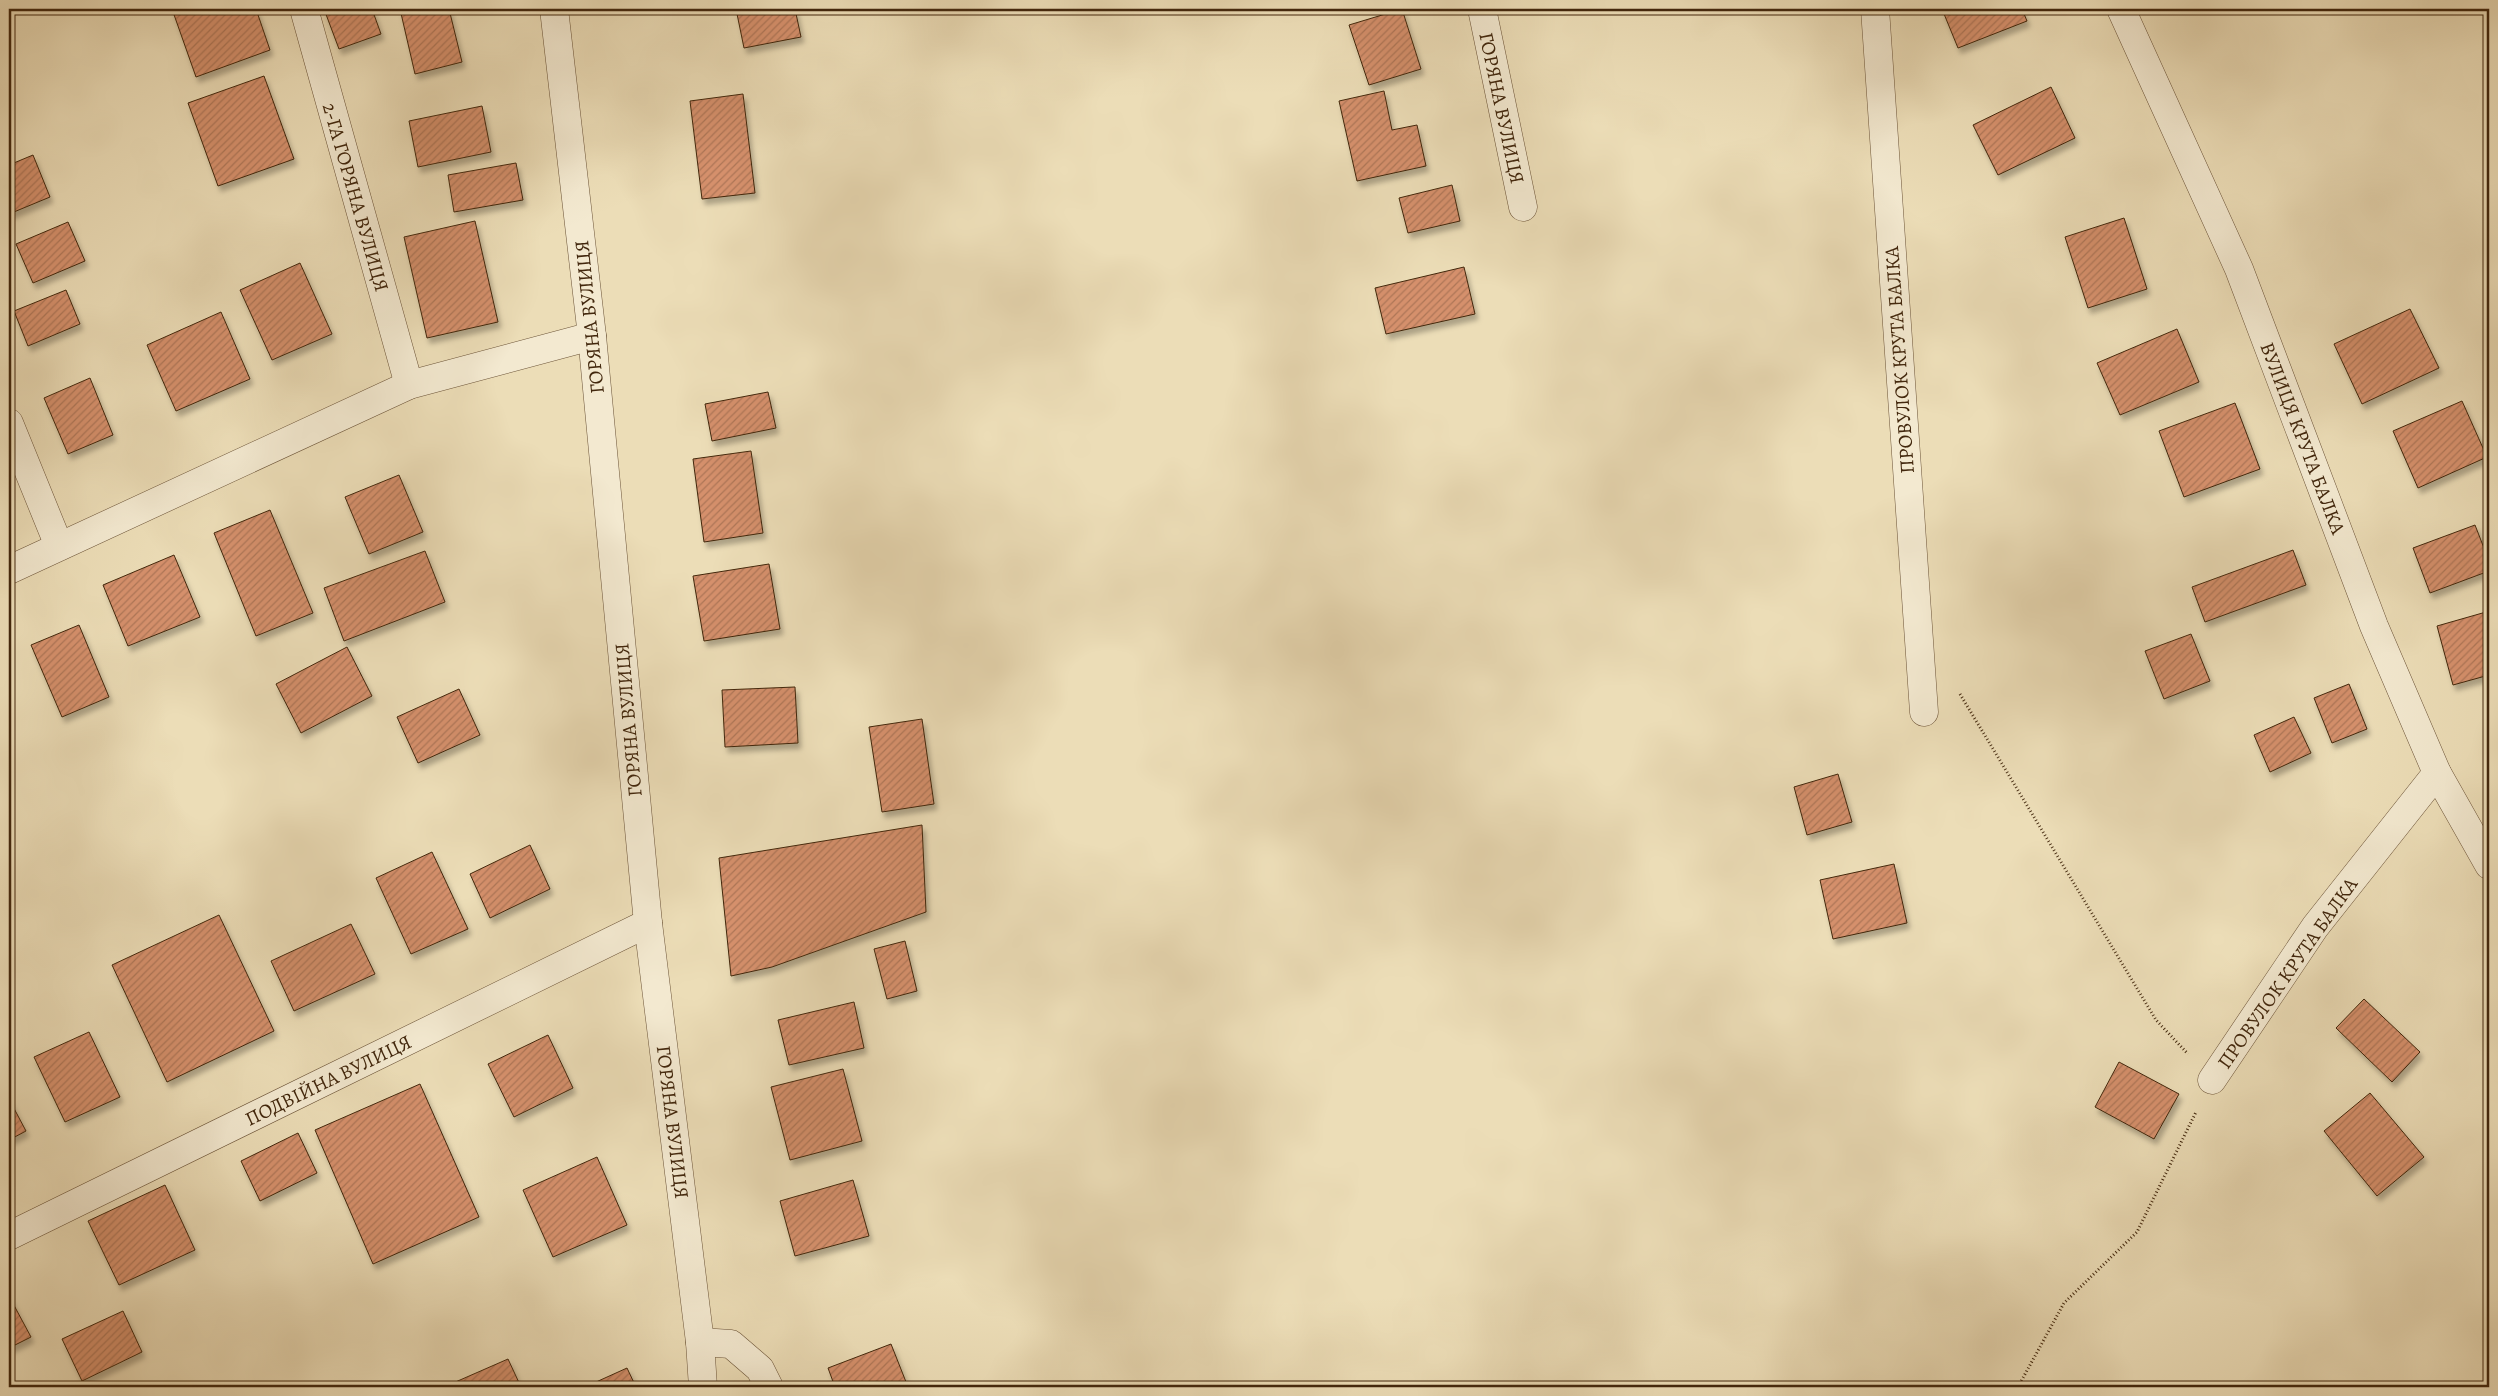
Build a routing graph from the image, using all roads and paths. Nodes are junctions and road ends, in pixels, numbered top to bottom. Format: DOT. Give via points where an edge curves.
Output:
graph roads {
  1 [pos="304,9"];
  2 [pos="554,9"];
  3 [pos="1482,9"];
  4 [pos="1875,9"];
  5 [pos="2121,9"];
  6 [pos="1523,206"];
  7 [pos="592,336"];
  8 [pos="409,385"];
  9 [pos="9,423"];
  10 [pos="59,546"];
  11 [pos="9,570"];
  12 [pos="1958,691"];
  13 [pos="1924,712"];
  14 [pos="2437,773"];
  15 [pos="2489,865"];
  16 [pos="648,923"];
  17 [pos="2212,1080"];
  18 [pos="9,1236"];
  19 [pos="700,1342"];
  20 [pos="703,1387"];
  21 [pos="769,1387"];
  22 [pos="2018,1387"];
  1 -- 8 [label="street, 2-ГА ГОРЯНА ВУЛИЦЯ"];
  2 -- 7 [label="street, ГОРЯНА ВУЛИЦЯ"];
  3 -- 6 [label="street, ГОРЯНА ВУЛИЦЯ"];
  4 -- 13 [label="street, ПРОВУЛОК КРУТА БАЛКА"];
  5 -- 14 [label="street, ВУЛИЦЯ КРУТА БАЛКА" via="2239,269 2374,626"];
  7 -- 8 [label="street"];
  7 -- 16 [label="street, ГОРЯНА ВУЛИЦЯ"];
  8 -- 10 [label="street"];
  9 -- 10 [label="street"];
  10 -- 11 [label="street"];
  12 -- 17 [label="path" via="2156,1020"];
  14 -- 15 [label="street, ВУЛИЦЯ КРУТА БАЛКА"];
  14 -- 17 [label="street, ПРОВУЛОК КРУТА БАЛКА" via="2315,927"];
  16 -- 18 [label="street, ПОДВІЙНА ВУЛИЦЯ"];
  16 -- 19 [label="street, ГОРЯНА ВУЛИЦЯ"];
  17 -- 22 [label="path" via="2137,1232 2064,1303"];
  19 -- 20 [label="street, ГОРЯНА ВУЛИЦЯ"];
  19 -- 21 [label="street" via="731,1344 760,1369"];
}
